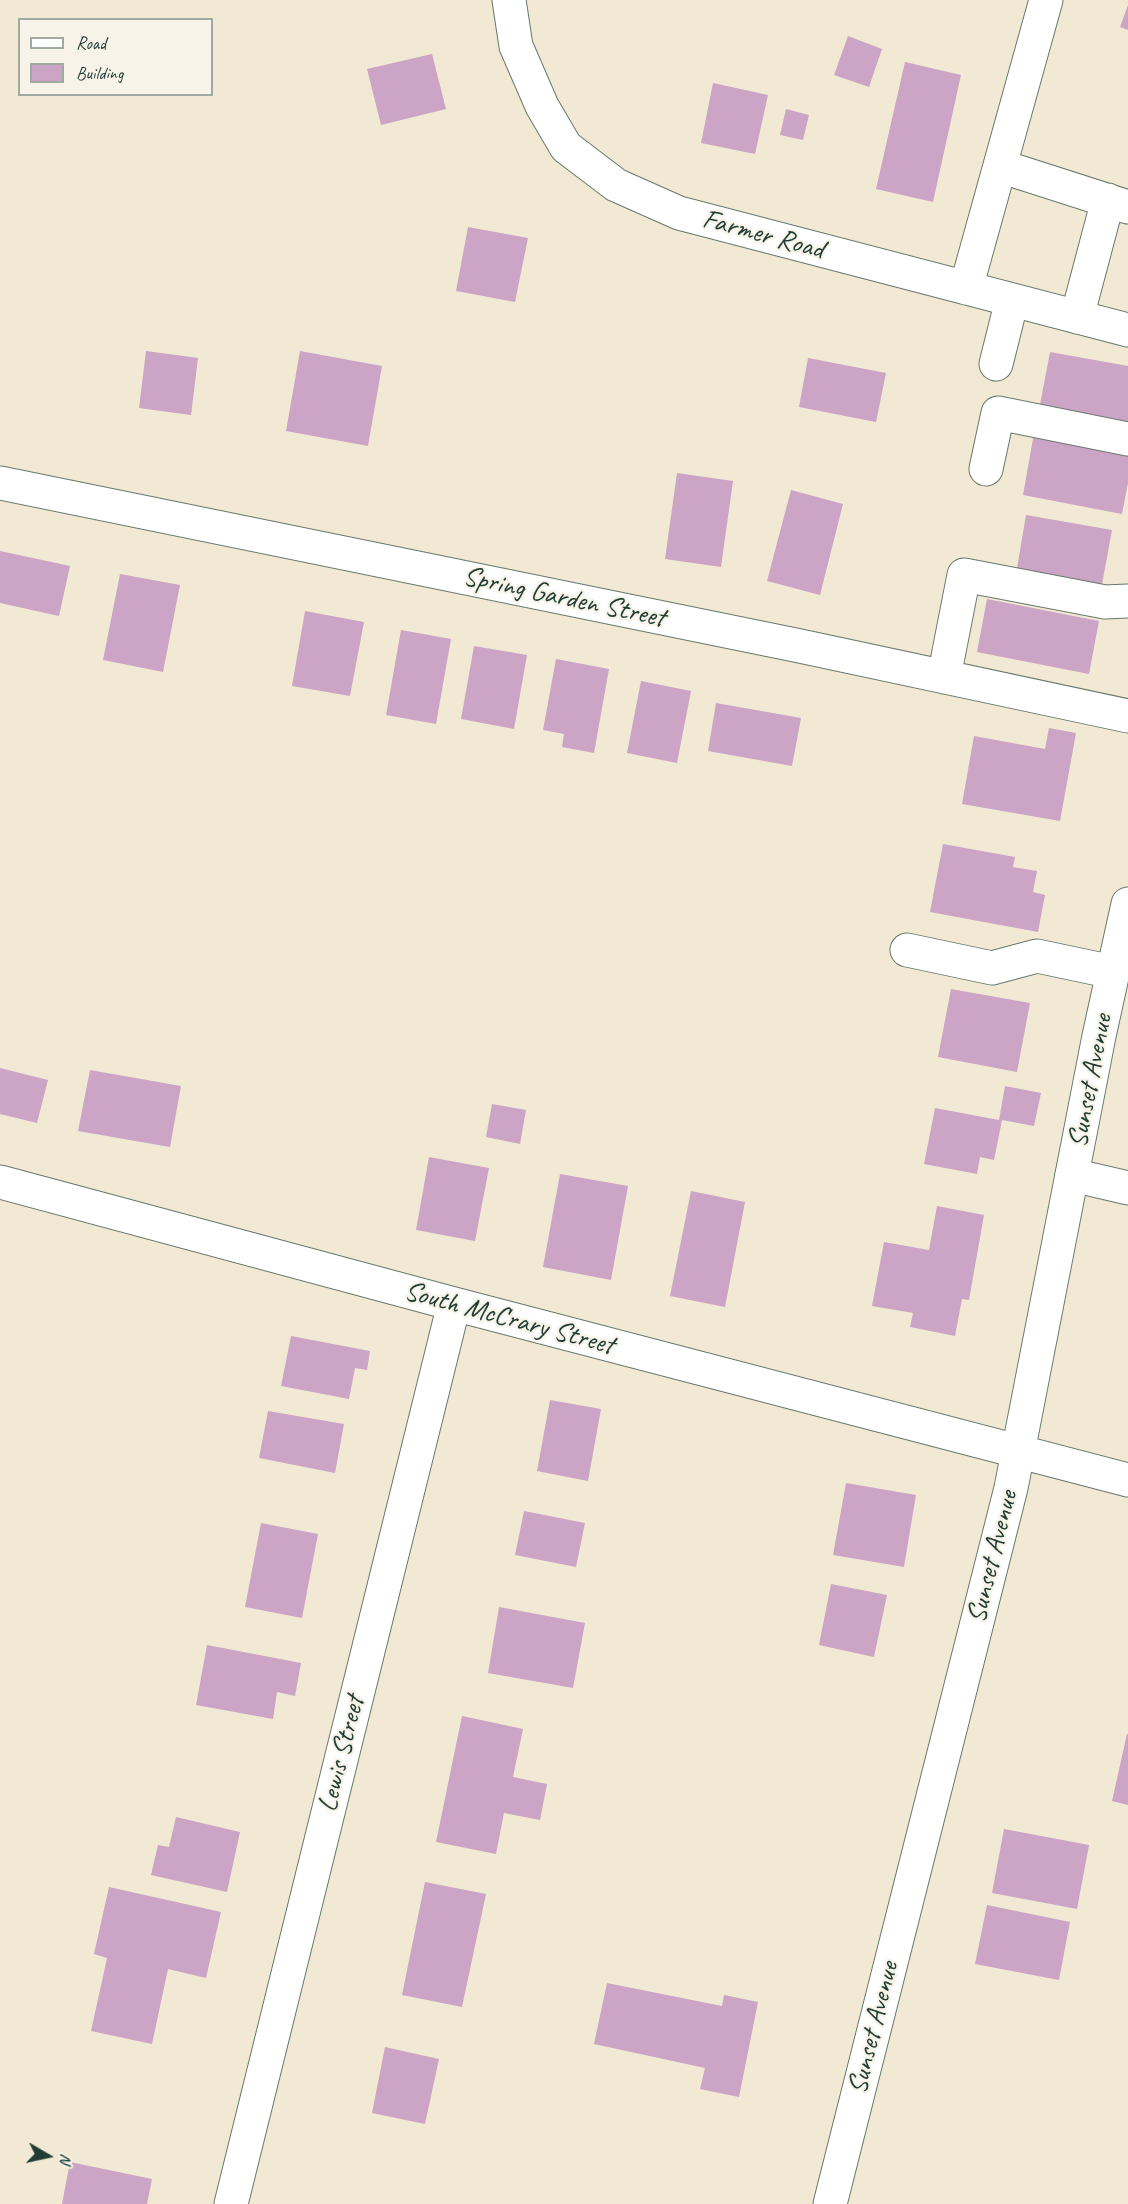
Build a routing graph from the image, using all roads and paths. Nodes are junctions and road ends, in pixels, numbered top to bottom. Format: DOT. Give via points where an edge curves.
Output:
graph roads {
  1 [pos="509,0"];
  2 [pos="1046,0"];
  3 [pos="1000,166"];
  4 [pos="1118,204"];
  5 [pos="966,288"];
  6 [pos="1012,300"];
  7 [pos="1077,317"];
  8 [pos="1128,330"];
  9 [pos="996,364"];
  10 [pos="1128,439"];
  11 [pos="986,469"];
  12 [pos="0,483"];
  13 [pos="1128,601"];
  14 [pos="944,677"];
  15 [pos="1128,716"];
  16 [pos="1127,915"];
  17 [pos="908,950"];
  18 [pos="1113,972"];
  19 [pos="1072,1174"];
  20 [pos="0,1182"];
  21 [pos="1128,1188"];
  22 [pos="454,1304"];
  23 [pos="1019,1452"];
  24 [pos="1128,1480"];
  25 [pos="231,2204"];
  26 [pos="830,2204"];
  1 -- 5 [label="street, Farmer Road" via="516,46 542,106 566,147 616,185 679,213"];
  2 -- 3 [label="street"];
  3 -- 4 [label="street"];
  3 -- 5 [label="street"];
  4 -- 7 [label="street"];
  5 -- 6 [label="street, Farmer Road"];
  6 -- 7 [label="street, Farmer Road"];
  6 -- 9 [label="street"];
  7 -- 8 [label="street, Farmer Road"];
  10 -- 11 [label="street" via="998,413"];
  12 -- 14 [label="street, Spring Garden Street"];
  13 -- 14 [label="street" via="1105,602 964,575"];
  14 -- 15 [label="street, Spring Garden Street"];
  16 -- 18 [label="street, Sunset Avenue"];
  17 -- 18 [label="street" via="992,968 1037,957"];
  18 -- 19 [label="street, Sunset Avenue"];
  19 -- 21 [label="street"];
  19 -- 23 [label="street, Sunset Avenue"];
  20 -- 22 [label="street, South McCrary Street"];
  22 -- 23 [label="street, South McCrary Street"];
  22 -- 25 [label="street, Lewis Street"];
  23 -- 24 [label="street, South McCrary Street"];
  23 -- 26 [label="street, Sunset Avenue"];
}
